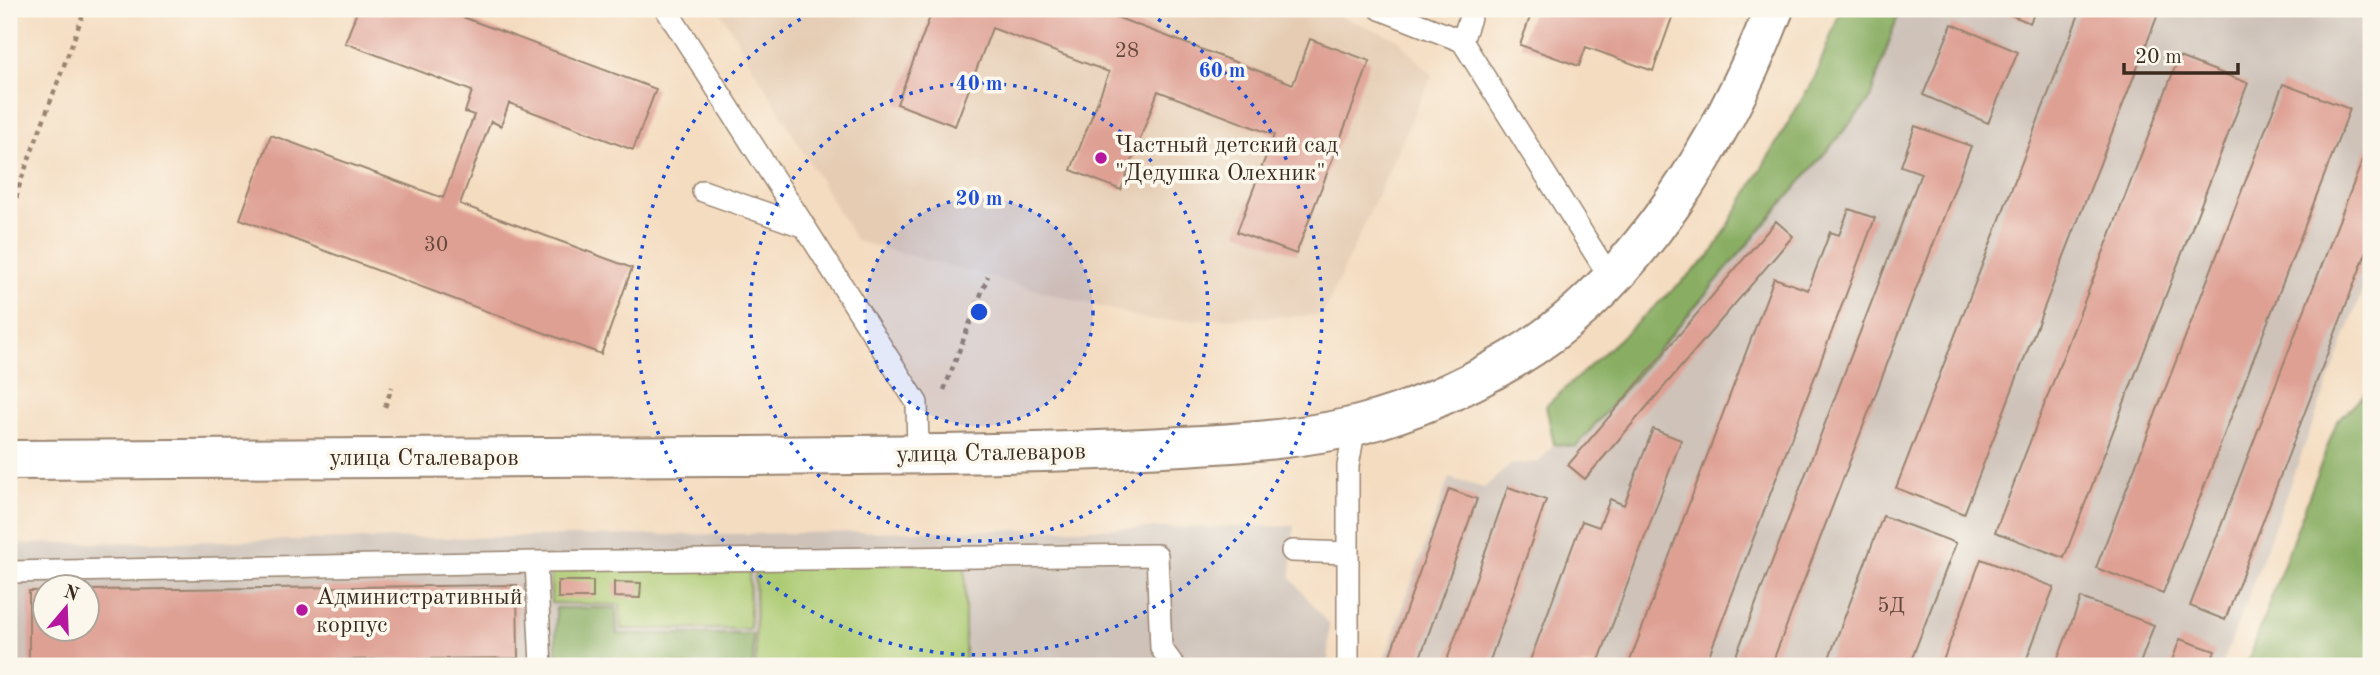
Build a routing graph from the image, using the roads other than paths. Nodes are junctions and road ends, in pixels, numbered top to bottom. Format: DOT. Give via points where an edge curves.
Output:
graph roads {
  1 [pos="666,9"];
  2 [pos="1380,9"];
  3 [pos="1473,9"];
  4 [pos="1774,9"];
  5 [pos="1462,41"];
  6 [pos="703,191"];
  7 [pos="805,227"];
  8 [pos="1611,279"];
  9 [pos="1355,426"];
  10 [pos="918,454"];
  11 [pos="9,460"];
  12 [pos="1292,551"];
  13 [pos="1348,552"];
  14 [pos="536,562"];
  15 [pos="9,572"];
  16 [pos="541,666"];
  17 [pos="1174,666"];
  18 [pos="1348,666"];
  1 -- 7 [label="lane"];
  2 -- 5 [label="lane"];
  3 -- 5 [label="lane"];
  4 -- 8 [label="main road, улица Сталеваров" via="1742,83 1687,181"];
  5 -- 8 [label="lane"];
  6 -- 7 [label="lane"];
  7 -- 10 [label="lane" via="917,404"];
  8 -- 9 [label="main road, улица Сталеваров" via="1567,322 1514,359 1448,393"];
  9 -- 10 [label="main road, улица Сталеваров" via="1186,446"];
  9 -- 13 [label="lane" via="1348,466"];
  10 -- 11 [label="main road, улица Сталеваров"];
  12 -- 13 [label="lane"];
  13 -- 18 [label="lane"];
  14 -- 15 [label="lane"];
  14 -- 16 [label="lane"];
  14 -- 17 [label="lane" via="1157,555 1161,648"];
}
